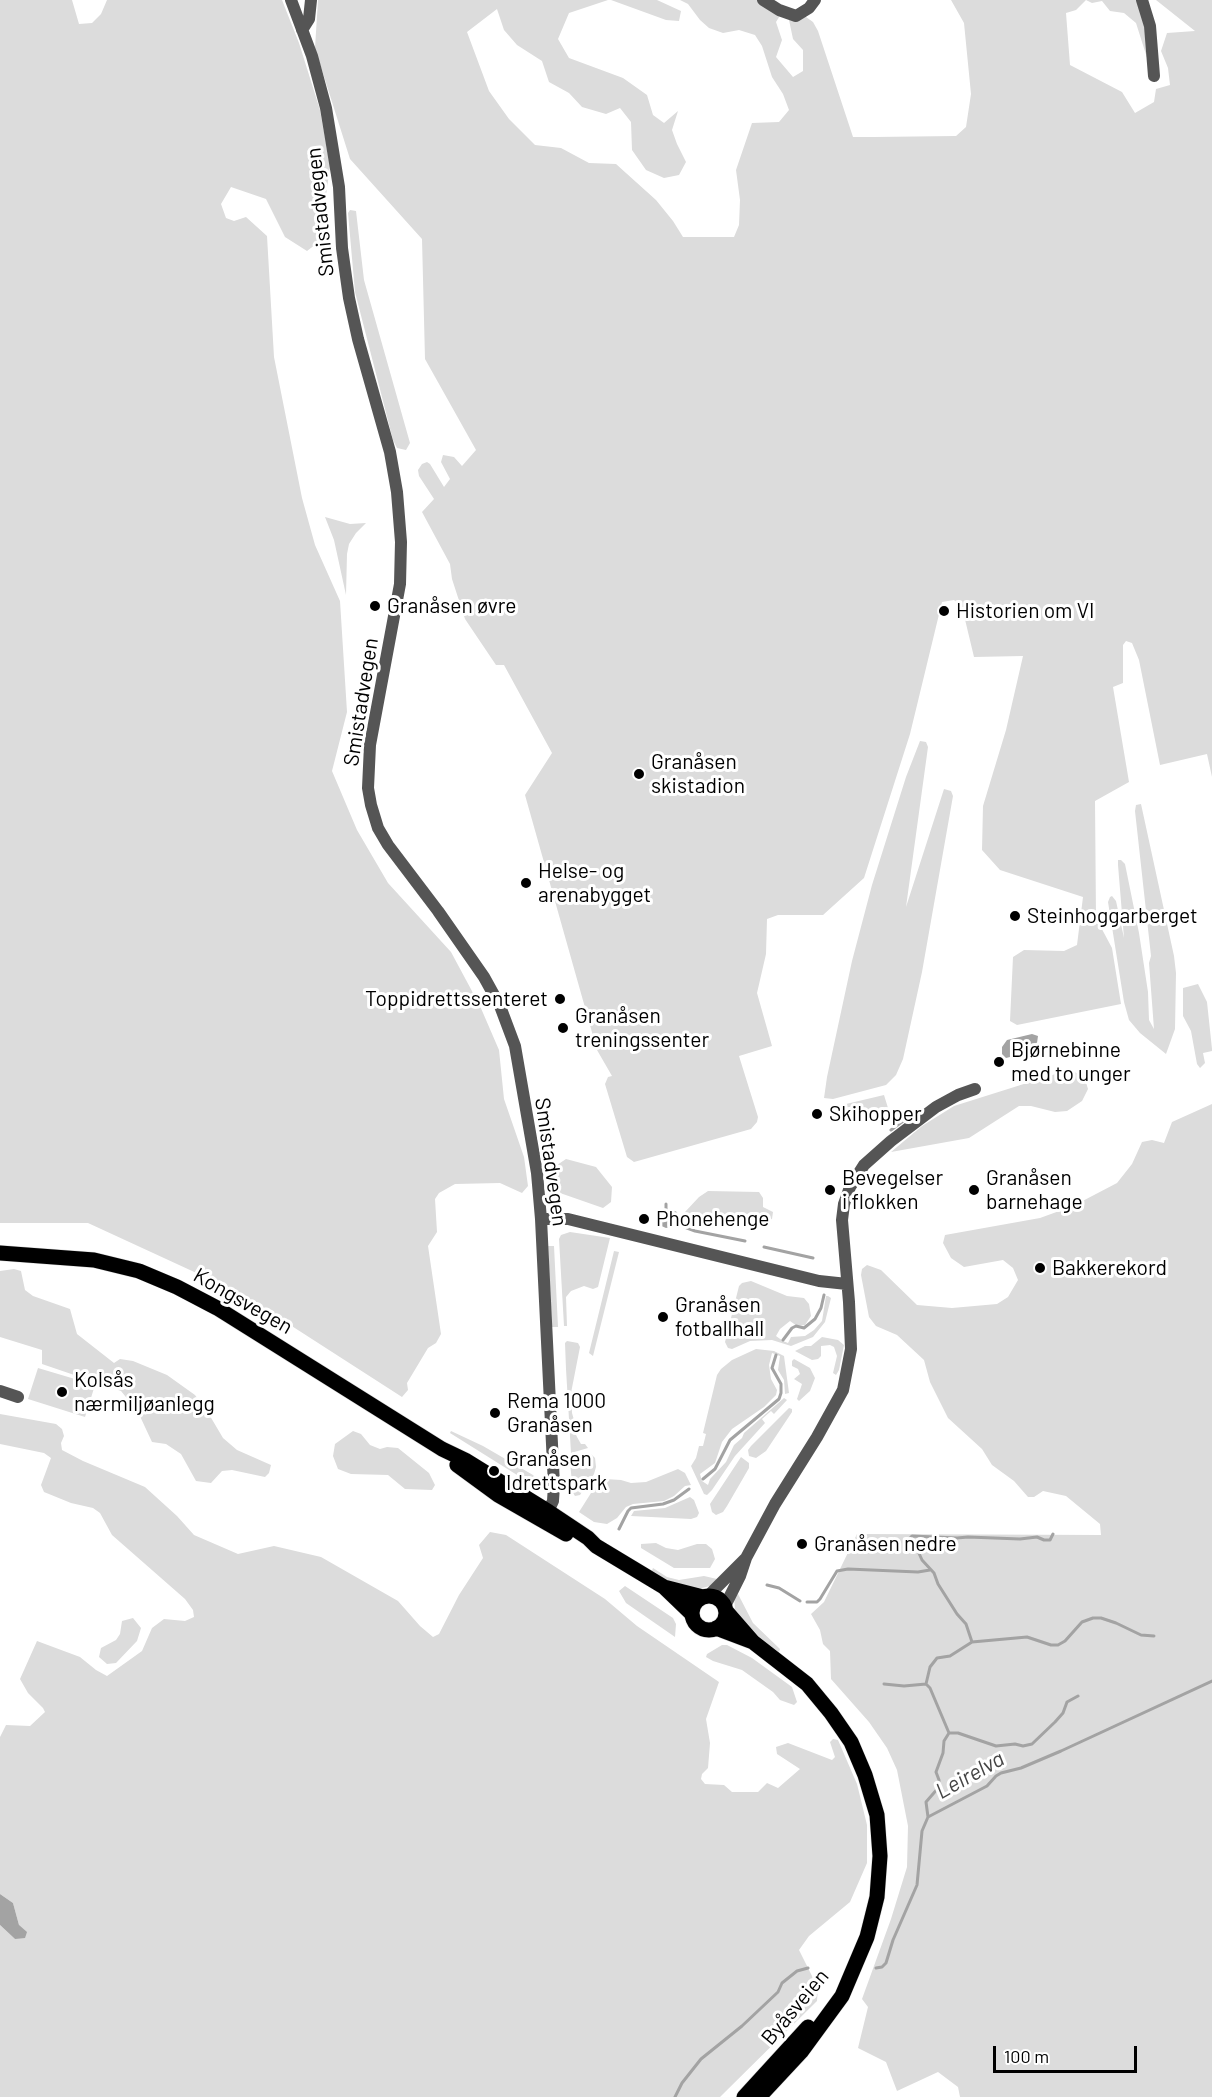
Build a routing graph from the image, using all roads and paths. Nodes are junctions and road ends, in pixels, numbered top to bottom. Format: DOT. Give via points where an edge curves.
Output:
graph roads {
  1 [pos="291,0"];
  2 [pos="310,0"];
  3 [pos="763,0"];
  4 [pos="814,0"];
  5 [pos="1142,0"];
  6 [pos="302,30"];
  7 [pos="1154,76"];
  8 [pos="975,1089"];
  9 [pos="541,1219"];
  10 [pos="0,1253"];
  11 [pos="847,1284"];
  12 [pos="0,1391"];
  13 [pos="18,1397"];
  14 [pos="546,1517"];
  15 [pos="746,1558"];
  16 [pos="664,1587"];
  17 [pos="706,1596"];
  18 [pos="726,1609"];
  19 [pos="692,1614"];
  20 [pos="716,1628"];
  21 [pos="753,1642"];
  22 [pos="849,1976"];
  23 [pos="753,2096"];
  1 -- 6 [label="street, Smistadvegen"];
  2 -- 6 [label="street" via="309,19"];
  3 -- 4 [label="street" via="796,16"];
  5 -- 7 [label="street" via="1150,26"];
  6 -- 9 [label="street, Smistadvegen" via="334,148 346,282 397,492 400,584 370,745 371,805 388,845 464,946 500,1006 514,1046 537,1173"];
  8 -- 11 [label="street" via="928,1112 876,1153 857,1174 844,1204 842,1220"];
  9 -- 11 [label="street" via="568,1219 819,1281"];
  9 -- 14 [label="street, Smistadvegen" via="554,1485"];
  10 -- 14 [label="main road, Kongsvegen" via="94,1260 154,1277 217,1308 465,1460"];
  11 -- 15 [label="street" via="852,1348 843,1390"];
  12 -- 13 [label="street"];
  14 -- 16 [label="main road, Kongsvegen" via="588,1538"];
  15 -- 17 [label="street"];
  15 -- 18 [label="street"];
  16 -- 17 [label="main road, Kongsvegen"];
  16 -- 19 [label="main road, Kongsvegen"];
  17 -- 18 [label="main road, Kongsvegen" via="718,1598"];
  17 -- 19 [label="main road" via="695,1604"];
  18 -- 20 [label="main road" via="724,1622"];
  18 -- 21 [label="main road, Kongsvegen"];
  19 -- 20 [label="main road, Kongsvegen" via="700,1627"];
  20 -- 21 [label="main road, Kongsvegen"];
  21 -- 22 [label="main road, Kongsvegen" via="807,1684 831,1713 851,1742 877,1815 877,1897 867,1936"];
  22 -- 23 [label="main road, Byåsveien" via="842,1996 801,2052"];
}
